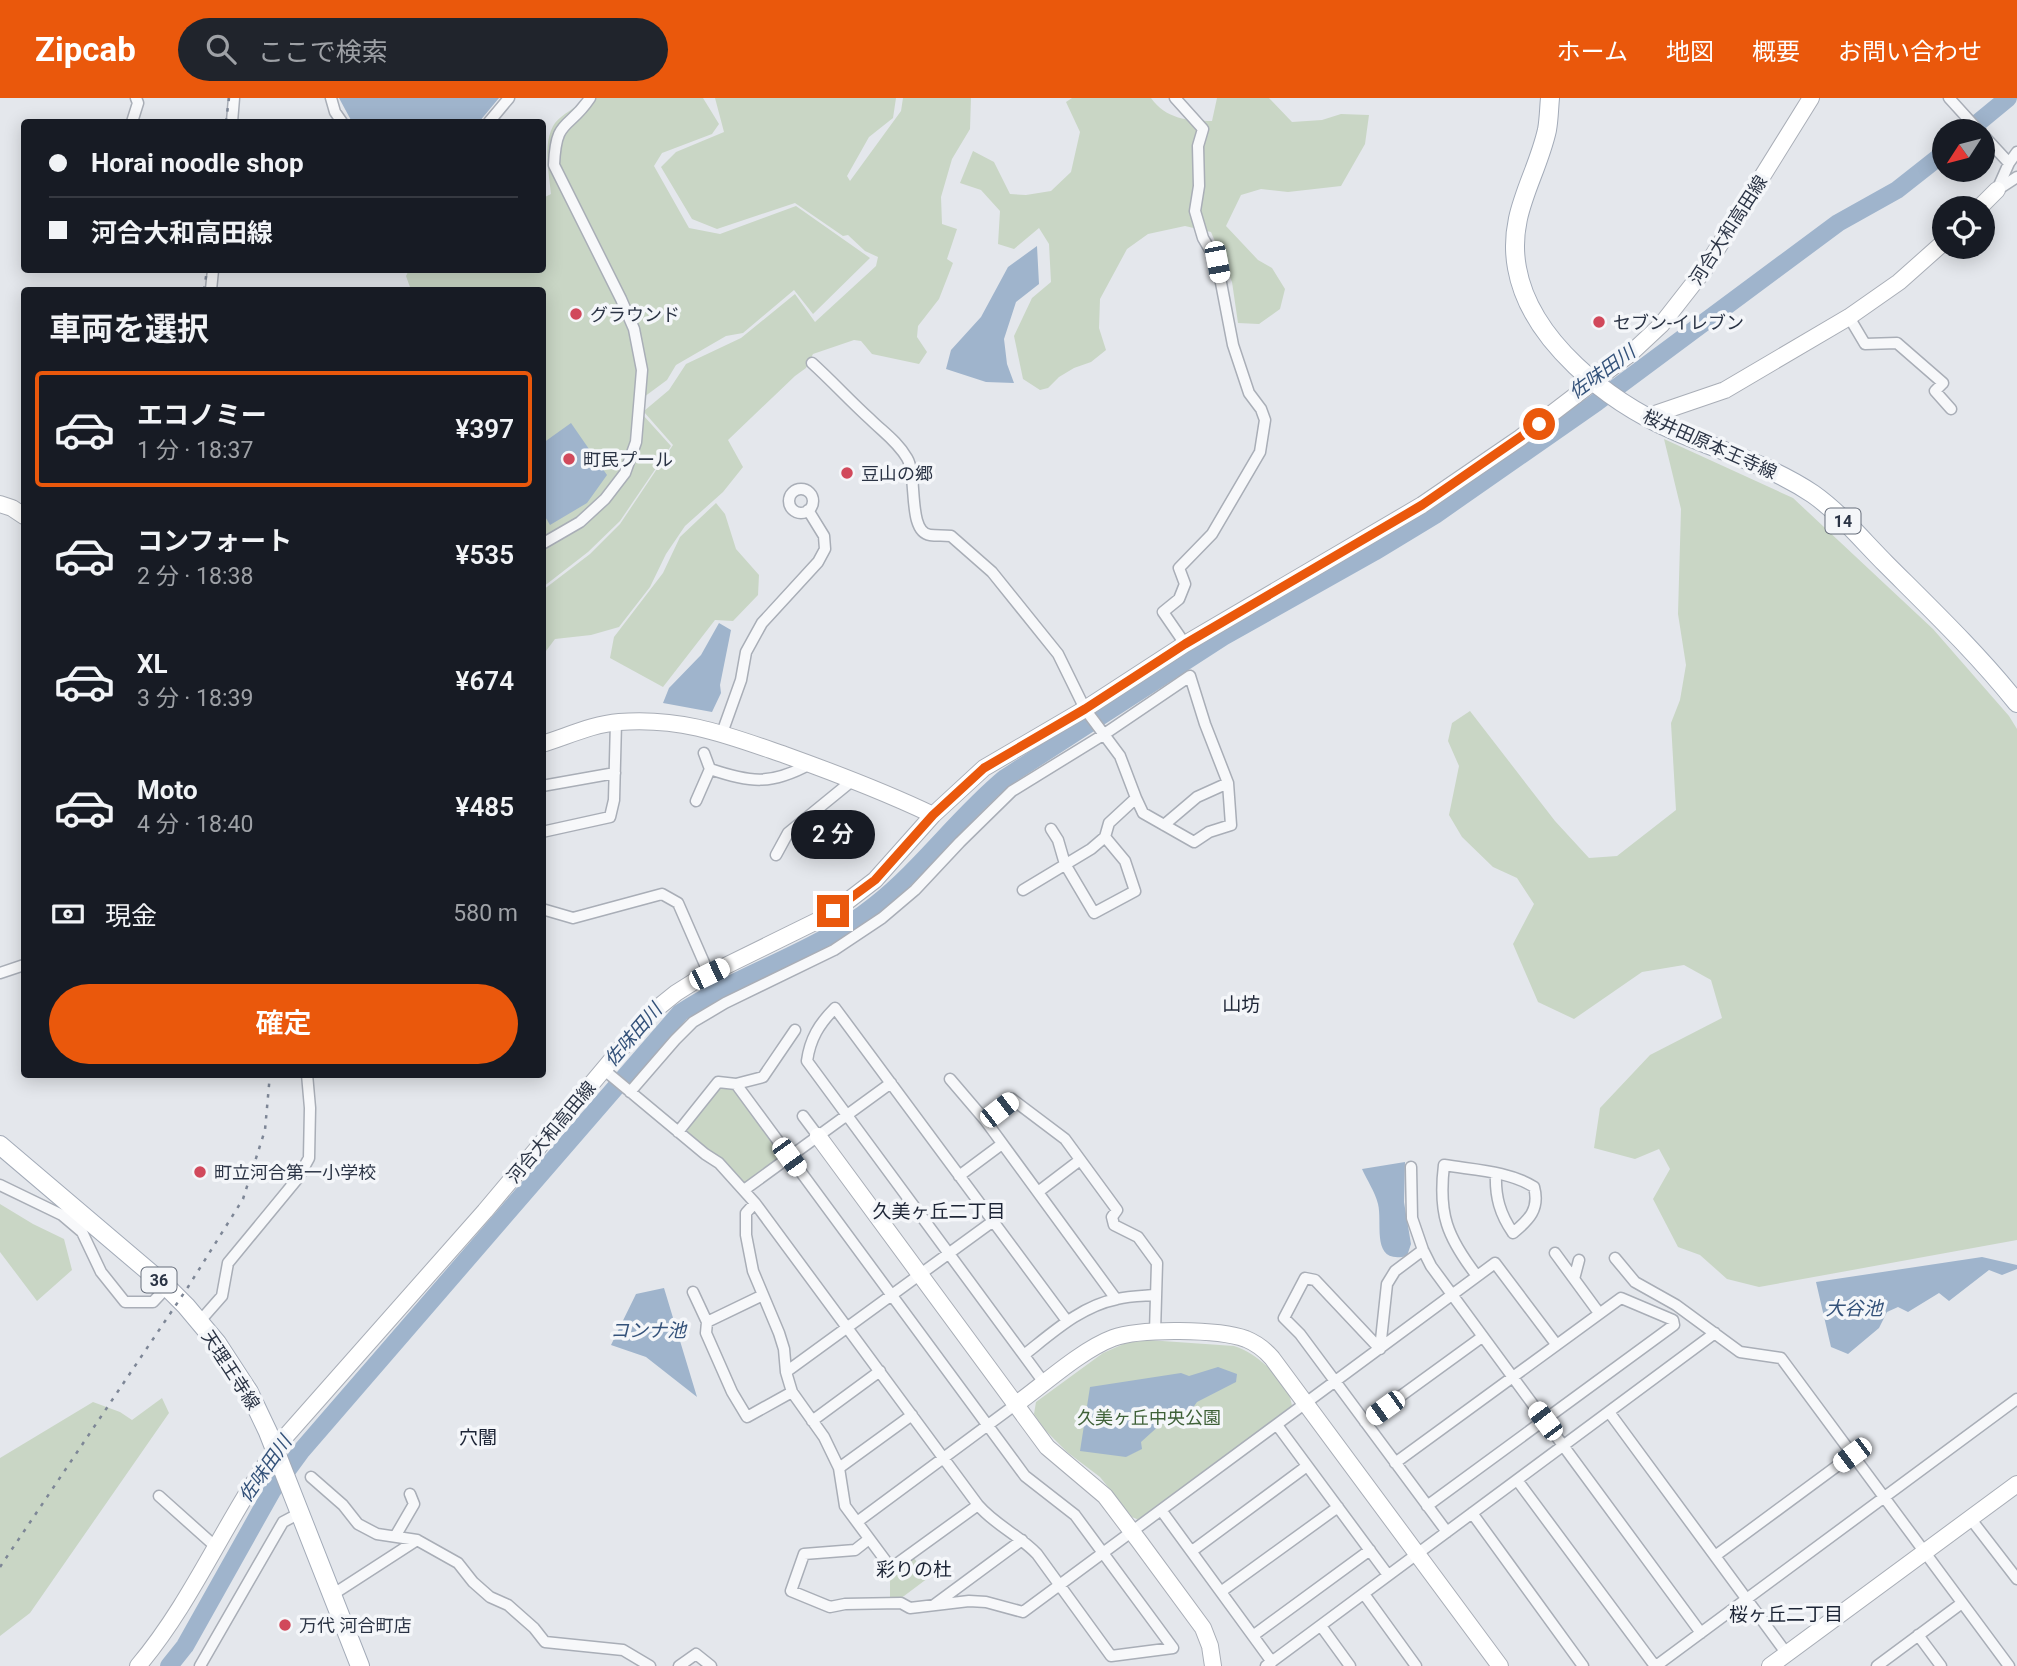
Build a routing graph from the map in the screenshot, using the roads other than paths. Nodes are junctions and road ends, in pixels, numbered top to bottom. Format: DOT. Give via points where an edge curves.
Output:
graph roads {
  1 [pos="136,98"];
  2 [pos="234,98"];
  3 [pos="331,98"];
  4 [pos="509,98"];
  5 [pos="590,98"];
  6 [pos="1175,98"];
  7 [pos="1550,98"];
  8 [pos="1811,98"];
  9 [pos="1949,98"];
  10 [pos="133,119"];
  11 [pos="232,119"];
  12 [pos="340,119"];
  13 [pos="492,119"];
  14 [pos="1968,119"];
  15 [pos="1995,148"];
  16 [pos="2017,152"];
  17 [pos="2009,163"];
  18 [pos="2017,177"];
  19 [pos="1997,190"];
  20 [pos="1991,196"];
  21 [pos="1932,253"];
  22 [pos="1849,317"];
  23 [pos="812,363"];
  24 [pos="1598,384"];
  25 [pos="1951,409"];
  26 [pos="1646,417"];
  27 [pos="0,504"];
  28 [pos="808,510"];
  29 [pos="21,514"];
  30 [pos="546,542"];
  31 [pos="1185,644"];
  32 [pos="2017,703"];
  33 [pos="1085,709"];
  34 [pos="616,722"];
  35 [pos="722,733"];
  36 [pos="1103,735"];
  37 [pos="546,743"];
  38 [pos="704,753"];
  39 [pos="810,764"];
  40 [pos="710,769"];
  41 [pos="615,773"];
  42 [pos="853,780"];
  43 [pos="1228,783"];
  44 [pos="546,785"];
  45 [pos="1136,798"];
  46 [pos="696,801"];
  47 [pos="933,815"];
  48 [pos="1164,825"];
  49 [pos="1051,829"];
  50 [pos="546,831"];
  51 [pos="1105,837"];
  52 [pos="776,855"];
  53 [pos="1065,864"];
  54 [pos="1023,890"];
  55 [pos="546,910"];
  56 [pos="21,966"];
  57 [pos="0,973"];
  58 [pos="709,974"];
  59 [pos="795,1030"];
  60 [pos="603,1069"];
  61 [pos="307,1078"];
  62 [pos="950,1079"];
  63 [pos="891,1083"];
  64 [pos="736,1084"];
  65 [pos="630,1092"];
  66 [pos="847,1115"];
  67 [pos="803,1116"];
  68 [pos="985,1120"];
  69 [pos="677,1132"];
  70 [pos="818,1136"];
  71 [pos="1002,1144"];
  72 [pos="0,1145"];
  73 [pos="789,1157"];
  74 [pos="1080,1160"];
  75 [pos="1410,1167"];
  76 [pos="1496,1174"];
  77 [pos="959,1176"];
  78 [pos="0,1185"];
  79 [pos="744,1190"];
  80 [pos="1038,1192"];
  81 [pos="755,1203"];
  82 [pos="992,1222"];
  83 [pos="1423,1250"];
  84 [pos="949,1253"];
  85 [pos="1555,1253"];
  86 [pos="1615,1258"];
  87 [pos="1579,1260"];
  88 [pos="920,1274"];
  89 [pos="1477,1276"];
  90 [pos="1574,1279"];
  91 [pos="167,1287"];
  92 [pos="693,1292"];
  93 [pos="763,1295"];
  94 [pos="1155,1295"];
  95 [pos="891,1296"];
  96 [pos="1452,1296"];
  97 [pos="1116,1299"];
  98 [pos="1599,1312"];
  99 [pos="200,1321"];
  100 [pos="1068,1321"];
  101 [pos="707,1322"];
  102 [pos="848,1328"];
  103 [pos="1155,1332"];
  104 [pos="1715,1334"];
  105 [pos="1482,1337"];
  106 [pos="1556,1344"];
  107 [pos="1380,1349"];
  108 [pos="1024,1355"];
  109 [pos="880,1371"];
  110 [pos="786,1372"];
  111 [pos="1512,1377"];
  112 [pos="1336,1382"];
  113 [pos="1045,1384"];
  114 [pos="792,1392"];
  115 [pos="2017,1399"];
  116 [pos="1307,1403"];
  117 [pos="1015,1405"];
  118 [pos="1609,1412"];
  119 [pos="912,1415"];
  120 [pos="812,1421"];
  121 [pos="1545,1421"];
  122 [pos="1366,1422"];
  123 [pos="1277,1425"];
  124 [pos="988,1426"];
  125 [pos="1563,1446"];
  126 [pos="277,1454"];
  127 [pos="1852,1455"];
  128 [pos="944,1459"];
  129 [pos="1395,1463"];
  130 [pos="1307,1466"];
  131 [pos="839,1468"];
  132 [pos="311,1477"];
  133 [pos="1517,1480"];
  134 [pos="2017,1484"];
  135 [pos="410,1494"];
  136 [pos="159,1496"];
  137 [pos="1885,1497"];
  138 [pos="978,1505"];
  139 [pos="1427,1506"];
  140 [pos="1338,1507"];
  141 [pos="1161,1510"];
  142 [pos="300,1513"];
  143 [pos="1472,1513"];
  144 [pos="1970,1518"];
  145 [pos="857,1522"];
  146 [pos="1132,1532"];
  147 [pos="1447,1532"];
  148 [pos="396,1535"];
  149 [pos="869,1539"];
  150 [pos="417,1540"];
  151 [pos="1022,1540"];
  152 [pos="216,1547"];
  153 [pos="1192,1550"];
  154 [pos="1370,1550"];
  155 [pos="1925,1552"];
  156 [pos="1103,1553"];
  157 [pos="1417,1554"];
  158 [pos="1715,1556"];
  159 [pos="2015,1573"];
  160 [pos="1388,1575"];
  161 [pos="1060,1585"];
  162 [pos="1222,1591"];
  163 [pos="1364,1594"];
  164 [pos="332,1595"];
  165 [pos="1747,1600"];
  166 [pos="1962,1603"];
  167 [pos="934,1605"];
  168 [pos="1321,1626"];
  169 [pos="1701,1633"];
  170 [pos="1254,1635"];
  171 [pos="1918,1635"];
  172 [pos="1791,1660"];
  173 [pos="206,1663"];
  174 [pos="1274,1663"];
  175 [pos="138,1666"];
  176 [pos="360,1666"];
  177 [pos="650,1666"];
  178 [pos="679,1666"];
  179 [pos="711,1666"];
  180 [pos="1213,1666"];
  181 [pos="1350,1666"];
  182 [pos="1416,1666"];
  183 [pos="1500,1666"];
  184 [pos="1583,1666"];
  185 [pos="1655,1666"];
  186 [pos="1770,1666"];
  187 [pos="1877,1666"];
  188 [pos="1941,1666"];
  189 [pos="2009,1666"];
  1 -- 10 [label="street"];
  2 -- 11 [label="street"];
  3 -- 12 [label="street"];
  4 -- 13 [label="street"];
  5 -- 30 [label="street" via="562,125 555,141 554,165 634,329 642,370 636,442 625,473 605,499 580,522"];
  6 -- 31 [label="street" via="1203,129 1195,211 1217,262 1233,345 1249,393 1265,420 1261,452 1212,534 1178,568 1185,584 1179,599 1163,612"];
  7 -- 24 [label="main road, 桜井田原本王寺線 / 14" via="1546,130 1516,225 1517,268 1537,320"];
  8 -- 24 [label="main road, 河合大和高田線" via="1678,306"];
  9 -- 14 [label="street"];
  15 -- 17 [label="street"];
  16 -- 17 [label="street"];
  17 -- 19 [label="street"];
  18 -- 19 [label="street"];
  19 -- 20 [label="main road"];
  21 -- 22 [label="main road"];
  22 -- 25 [label="street" via="1865,344 1898,342 1942,383 1935,391"];
  22 -- 26 [label="main road" via="1725,390"];
  23 -- 33 [label="street" via="889,434 907,458 920,530 928,536 951,536 992,572 1058,654"];
  24 -- 26 [label="main road, 桜井田原本王寺線 / 14"];
  24 -- 31 [label="main road, 河合大和高田線" via="1422,505"];
  26 -- 32 [label="main road, 桜井田原本王寺線 / 14" via="1768,468 1815,496 1947,625"];
  27 -- 29 [label="main road"];
  28 -- 35 [label="street" via="824,536 825,549 762,623 746,652"];
  31 -- 33 [label="main road, 河合大和高田線"];
  33 -- 36 [label="street"];
  33 -- 47 [label="main road, 河合大和高田線" via="984,768"];
  34 -- 35 [label="main road" via="676,723"];
  34 -- 37 [label="main road"];
  34 -- 41 [label="street"];
  35 -- 39 [label="main road"];
  36 -- 43 [label="street" via="1190,676"];
  36 -- 45 [label="street" via="1120,756"];
  36 -- 65 [label="street" via="1012,791 882,918 834,950 694,1022"];
  38 -- 40 [label="street"];
  39 -- 40 [label="street" via="765,781 738,779"];
  39 -- 42 [label="main road"];
  40 -- 46 [label="street"];
  41 -- 44 [label="street"];
  41 -- 50 [label="street" via="610,817"];
  42 -- 47 [label="main road"];
  42 -- 52 [label="street" via="788,833"];
  43 -- 48 [label="street" via="1197,797"];
  43 -- 48 [label="street" via="1231,825 1194,842"];
  45 -- 48 [label="street" via="1143,813"];
  45 -- 51 [label="street" via="1109,823"];
  47 -- 58 [label="main road, 河合大和高田線" via="875,880 845,903"];
  49 -- 53 [label="street"];
  51 -- 53 [label="street"];
  51 -- 53 [label="street" via="1125,860 1135,891 1094,914"];
  53 -- 54 [label="street"];
  55 -- 58 [label="street" via="573,918 662,894 678,903"];
  56 -- 57 [label="street"];
  58 -- 60 [label="main road, 河合大和高田線" via="663,1002"];
  59 -- 64 [label="street" via="763,1077"];
  60 -- 65 [label="street"];
  60 -- 126 [label="main road, 河合大和高田線" via="485,1211 384,1322"];
  61 -- 99 [label="street" via="309,1158 299,1178 228,1263 222,1296"];
  62 -- 68 [label="street"];
  63 -- 66 [label="street"];
  63 -- 66 [label="street" via="835,1008 820,1023 807,1061"];
  63 -- 77 [label="street"];
  64 -- 69 [label="street" via="718,1082"];
  64 -- 73 [label="street"];
  65 -- 69 [label="street"];
  66 -- 70 [label="street"];
  66 -- 84 [label="street"];
  67 -- 70 [label="street"];
  68 -- 71 [label="street"];
  68 -- 74 [label="street" via="1012,1099 1065,1139"];
  69 -- 79 [label="street" via="719,1163"];
  70 -- 73 [label="street"];
  70 -- 88 [label="main road"];
  71 -- 77 [label="street"];
  71 -- 80 [label="street"];
  72 -- 91 [label="main road, 天理王寺線 / 36"];
  73 -- 79 [label="street"];
  73 -- 95 [label="street"];
  74 -- 80 [label="street"];
  74 -- 94 [label="street" via="1117,1210 1112,1217 1114,1225 1138,1237 1157,1264"];
  75 -- 83 [label="street" via="1412,1218"];
  76 -- 76 [label="street" via="1496,1196 1513,1233 1528,1221 1537,1199 1534,1187"];
  76 -- 89 [label="street" via="1444,1165 1444,1217 1460,1253"];
  77 -- 82 [label="street"];
  78 -- 91 [label="street" via="62,1215 82,1232 101,1272 125,1301 153,1302"];
  79 -- 81 [label="street"];
  80 -- 97 [label="street"];
  81 -- 93 [label="street" via="746,1213 746,1235"];
  81 -- 102 [label="street"];
  82 -- 84 [label="street"];
  82 -- 100 [label="street"];
  83 -- 96 [label="street"];
  83 -- 107 [label="street" via="1395,1271 1387,1284"];
  84 -- 88 [label="street"];
  84 -- 108 [label="street"];
  85 -- 90 [label="street"];
  86 -- 104 [label="street" via="1635,1282"];
  87 -- 90 [label="street"];
  88 -- 95 [label="street"];
  88 -- 117 [label="main road"];
  89 -- 96 [label="street"];
  89 -- 106 [label="street" via="1495,1263"];
  90 -- 98 [label="street"];
  91 -- 99 [label="main road, 天理王寺線 / 36"];
  92 -- 101 [label="street"];
  93 -- 101 [label="street"];
  93 -- 110 [label="street" via="784,1349"];
  94 -- 97 [label="street"];
  94 -- 103 [label="street"];
  95 -- 102 [label="street"];
  95 -- 124 [label="street"];
  96 -- 105 [label="street"];
  96 -- 107 [label="street"];
  97 -- 100 [label="street"];
  98 -- 106 [label="street"];
  98 -- 121 [label="street" via="1621,1298 1673,1320 1674,1325"];
  99 -- 126 [label="main road, 天理王寺線 / 36" via="249,1392"];
  100 -- 108 [label="street"];
  101 -- 114 [label="street" via="706,1333 747,1417"];
  102 -- 109 [label="street"];
  102 -- 110 [label="street"];
  103 -- 113 [label="main road" via="1112,1339"];
  103 -- 116 [label="main road" via="1228,1335 1252,1342 1272,1358"];
  104 -- 118 [label="street"];
  104 -- 127 [label="street" via="1740,1352 1781,1358"];
  105 -- 111 [label="street"];
  105 -- 122 [label="street"];
  106 -- 111 [label="street"];
  107 -- 112 [label="street"];
  107 -- 112 [label="street" via="1315,1280 1305,1278 1284,1318"];
  108 -- 113 [label="street"];
  109 -- 119 [label="street"];
  109 -- 120 [label="street"];
  110 -- 114 [label="street"];
  111 -- 121 [label="street"];
  111 -- 129 [label="street"];
  112 -- 116 [label="street"];
  112 -- 122 [label="street"];
  113 -- 117 [label="main road"];
  114 -- 120 [label="street"];
  115 -- 137 [label="street"];
  116 -- 123 [label="street"];
  116 -- 157 [label="main road"];
  117 -- 124 [label="street"];
  117 -- 146 [label="main road" via="1047,1447 1105,1496"];
  118 -- 125 [label="street"];
  118 -- 158 [label="street"];
  119 -- 128 [label="street"];
  119 -- 131 [label="street"];
  120 -- 131 [label="street"];
  121 -- 125 [label="street"];
  121 -- 139 [label="street"];
  122 -- 129 [label="street"];
  123 -- 130 [label="street"];
  123 -- 141 [label="street"];
  124 -- 128 [label="street"];
  124 -- 156 [label="street" via="1025,1476 1075,1516"];
  125 -- 133 [label="street"];
  125 -- 169 [label="street"];
  126 -- 142 [label="main road, 天理王寺線 / 36"];
  126 -- 152 [label="main road, 河合大和高田線"];
  127 -- 137 [label="street"];
  127 -- 158 [label="street"];
  128 -- 138 [label="street"];
  128 -- 145 [label="street"];
  129 -- 139 [label="street"];
  130 -- 140 [label="street"];
  130 -- 153 [label="street"];
  131 -- 145 [label="street" via="845,1506"];
  132 -- 148 [label="street" via="358,1524 377,1534"];
  133 -- 143 [label="street"];
  133 -- 185 [label="street"];
  134 -- 144 [label="main road"];
  135 -- 148 [label="street" via="415,1504"];
  136 -- 152 [label="street"];
  137 -- 155 [label="street"];
  137 -- 165 [label="street"];
  138 -- 149 [label="street" via="891,1568"];
  138 -- 151 [label="street"];
  139 -- 147 [label="street"];
  140 -- 154 [label="street"];
  140 -- 162 [label="street"];
  141 -- 146 [label="street"];
  141 -- 153 [label="street"];
  142 -- 164 [label="main road, 天理王寺線 / 36"];
  142 -- 173 [label="street" via="283,1522"];
  143 -- 147 [label="street"];
  143 -- 184 [label="street"];
  144 -- 155 [label="main road"];
  144 -- 159 [label="street"];
  145 -- 149 [label="street"];
  146 -- 156 [label="street"];
  146 -- 180 [label="main road" via="1203,1628"];
  147 -- 157 [label="street"];
  148 -- 150 [label="street"];
  149 -- 167 [label="street" via="855,1550 804,1554 791,1591 830,1607"];
  150 -- 164 [label="street"];
  150 -- 177 [label="street" via="458,1563 473,1582 508,1605 545,1642 623,1650"];
  151 -- 161 [label="street"];
  151 -- 167 [label="street"];
  152 -- 175 [label="main road, 河合大和高田線" via="166,1631"];
  153 -- 162 [label="street"];
  154 -- 160 [label="street"];
  154 -- 170 [label="street"];
  155 -- 166 [label="street"];
  155 -- 172 [label="main road"];
  156 -- 161 [label="street"];
  156 -- 161 [label="street" via="1173,1648 1111,1656"];
  157 -- 160 [label="street"];
  157 -- 183 [label="main road"];
  158 -- 165 [label="street"];
  160 -- 163 [label="street"];
  161 -- 167 [label="street" via="1023,1612 986,1602"];
  162 -- 170 [label="street"];
  163 -- 168 [label="street"];
  163 -- 182 [label="street"];
  164 -- 176 [label="main road, 天理王寺線 / 36"];
  165 -- 169 [label="street"];
  165 -- 172 [label="street"];
  166 -- 171 [label="street"];
  166 -- 189 [label="street"];
  168 -- 174 [label="street"];
  168 -- 181 [label="street"];
  169 -- 185 [label="street"];
  170 -- 174 [label="street"];
  171 -- 187 [label="street"];
  171 -- 188 [label="street"];
  172 -- 186 [label="main road"];
  178 -- 179 [label="street" via="696,1654"];
}
